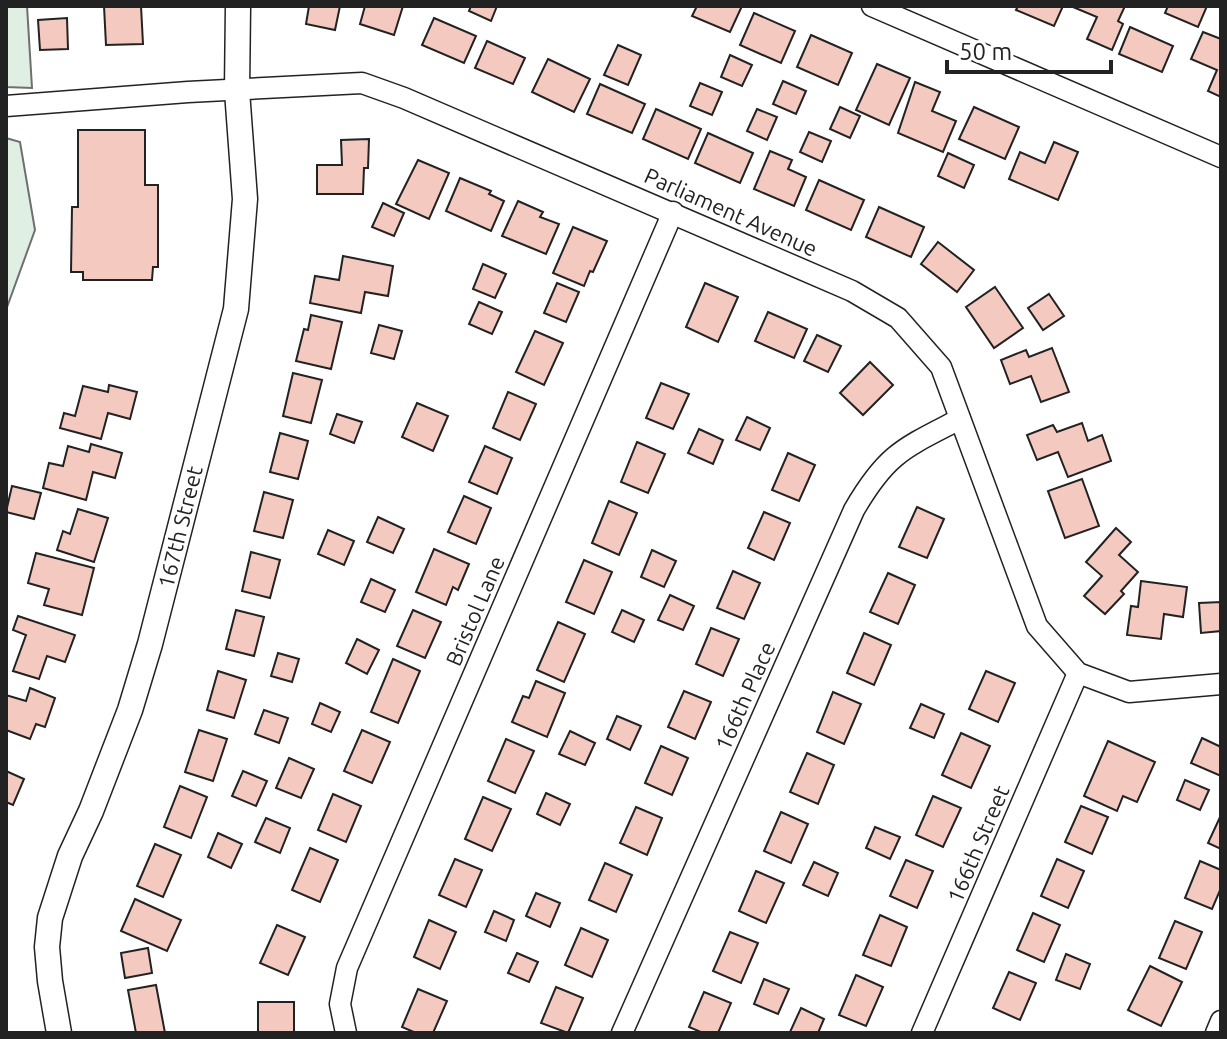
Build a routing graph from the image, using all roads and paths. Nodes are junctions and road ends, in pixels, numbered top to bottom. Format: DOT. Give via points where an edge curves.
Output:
graph roads {
  1 [pos="238,6"];
  2 [pos="872,6"];
  3 [pos="237,91"];
  4 [pos="6,106"];
  5 [pos="1221,157"];
  6 [pos="673,212"];
  7 [pos="960,419"];
  8 [pos="1078,673"];
  9 [pos="1221,684"];
  10 [pos="1221,1021"];
  11 [pos="59,1033"];
  12 [pos="346,1033"];
  13 [pos="622,1033"];
  14 [pos="922,1033"];
  15 [pos="1216,1033"];
  1 -- 3 [label="street, 167th Street"];
  2 -- 5 [label="street"];
  3 -- 4 [label="street, Parliament Avenue"];
  3 -- 6 [label="street, Parliament Avenue" via="362,83"];
  3 -- 11 [label="street, 167th Street" via="245,199 236,309 130,710 50,918 47,947"];
  6 -- 7 [label="street, Parliament Avenue" via="852,291 898,318 941,367"];
  6 -- 12 [label="street, Bristol Lane" via="347,968 340,1004"];
  7 -- 8 [label="street, Parliament Avenue" via="1037,626"];
  7 -- 13 [label="street, 166th Place" via="884,464 854,510"];
  8 -- 9 [label="street, Parliament Avenue" via="1129,692"];
  8 -- 14 [label="street, 166th Street"];
  10 -- 15 [label="street"];
}
